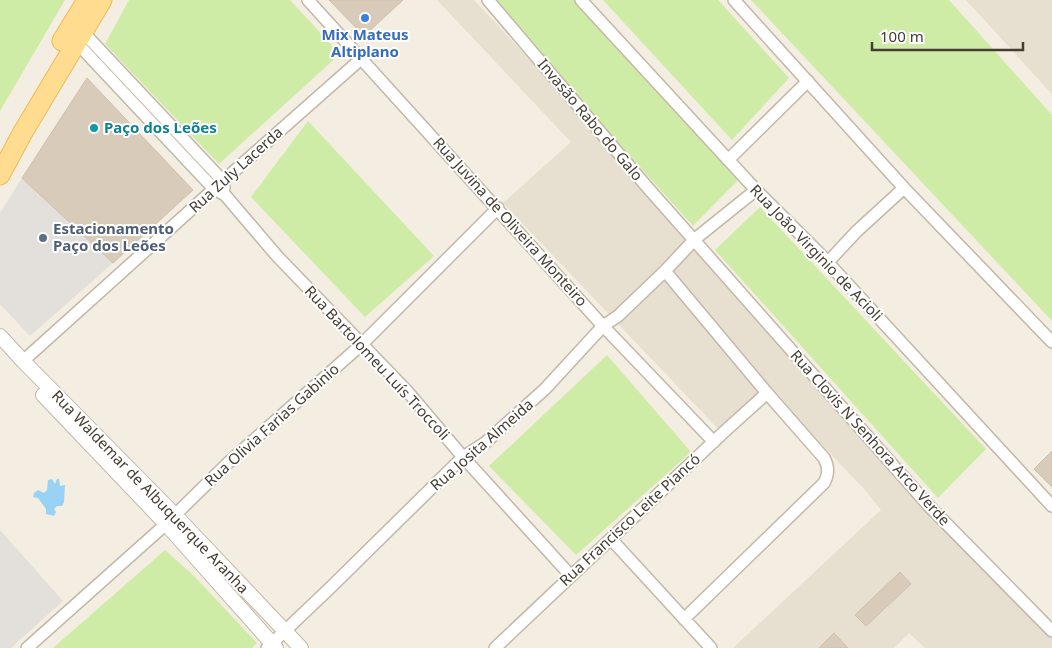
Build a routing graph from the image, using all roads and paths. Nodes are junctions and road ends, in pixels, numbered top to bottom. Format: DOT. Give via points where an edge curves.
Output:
graph roads {
  1 [pos="87,0"];
  2 [pos="102,0"];
  3 [pos="308,0"];
  4 [pos="488,0"];
  5 [pos="581,0"];
  6 [pos="734,0"];
  7 [pos="80,37"];
  8 [pos="361,59"];
  9 [pos="808,81"];
  10 [pos="0,148"];
  11 [pos="728,160"];
  12 [pos="0,175"];
  13 [pos="218,185"];
  14 [pos="904,188"];
  15 [pos="756,190"];
  16 [pos="498,208"];
  17 [pos="694,239"];
  18 [pos="828,262"];
  19 [pos="665,271"];
  20 [pos="604,326"];
  21 [pos="0,336"];
  22 [pos="1052,342"];
  23 [pos="361,345"];
  24 [pos="0,350"];
  25 [pos="23,361"];
  26 [pos="767,394"];
  27 [pos="714,442"];
  28 [pos="463,457"];
  29 [pos="1052,506"];
  30 [pos="171,520"];
  31 [pos="611,539"];
  32 [pos="571,576"];
  33 [pos="684,619"];
  34 [pos="285,630"];
  35 [pos="1052,631"];
  36 [pos="271,646"];
  37 [pos="28,648"];
  38 [pos="301,648"];
  39 [pos="495,648"];
  40 [pos="711,648"];
  1 -- 10 [label="main road"];
  2 -- 7 [label="main road"];
  3 -- 8 [label="street, Rua Juvina de Oliveira Monteiro"];
  4 -- 17 [label="street, Invasão Rabo do Galo"];
  5 -- 11 [label="street, Rua João Virginio de Acioli"];
  6 -- 9 [label="street"];
  7 -- 12 [label="main road"];
  7 -- 13 [label="street"];
  8 -- 13 [label="street, Rua Zuly Lacerda"];
  8 -- 16 [label="street, Rua Juvina de Oliveira Monteiro"];
  9 -- 11 [label="street"];
  9 -- 14 [label="street"];
  11 -- 15 [label="street, Rua João Virginio de Acioli"];
  13 -- 23 [label="street, Rua Bartolomeu Luís Troccoli" via="277,256"];
  13 -- 25 [label="street, Rua Zuly Lacerda"];
  14 -- 18 [label="street"];
  14 -- 22 [label="street"];
  15 -- 17 [label="street, Rua Josita Almeida"];
  15 -- 18 [label="street, Rua João Virginio de Acioli"];
  16 -- 20 [label="street, Rua Juvina de Oliveira Monteiro"];
  16 -- 23 [label="street, Rua Olivia Farias Gabinio"];
  17 -- 19 [label="street, Rua Josita Almeida"];
  17 -- 35 [label="street, Rua Clovis N Senhora Arco Verde" via="929,506"];
  18 -- 29 [label="street, Rua João Virginio de Acioli"];
  19 -- 20 [label="street, Rua Josita Almeida"];
  19 -- 26 [label="street"];
  20 -- 27 [label="street, Rua Juvina de Oliveira Monteiro"];
  20 -- 28 [label="street, Rua Josita Almeida" via="544,390 486,442"];
  21 -- 25 [label="street, Rua Waldemar de Albuquerque Aranha"];
  23 -- 28 [label="street, Rua Bartolomeu Luís Troccoli" via="407,391"];
  23 -- 30 [label="street, Rua Olivia Farias Gabinio" via="230,461"];
  24 -- 30 [label="street"];
  25 -- 30 [label="street, Rua Waldemar de Albuquerque Aranha"];
  26 -- 27 [label="street, Rua Francisco Leite Piancó"];
  26 -- 33 [label="street" via="824,458 828,477"];
  27 -- 31 [label="street, Rua Francisco Leite Piancó"];
  28 -- 32 [label="street, Rua Bartolomeu Luís Troccoli"];
  28 -- 34 [label="street, Rua Josita Almeida"];
  30 -- 34 [label="street, Rua Waldemar de Albuquerque Aranha"];
  30 -- 36 [label="street"];
  30 -- 37 [label="street, Rua Olivia Farias Gabinio"];
  31 -- 32 [label="street, Rua Francisco Leite Piancó"];
  31 -- 33 [label="street"];
  32 -- 39 [label="street, Rua Francisco Leite Piancó"];
  33 -- 40 [label="street"];
  34 -- 36 [label="street, Rua Josita Almeida"];
  34 -- 38 [label="street, Rua Waldemar de Albuquerque Aranha"];
}
